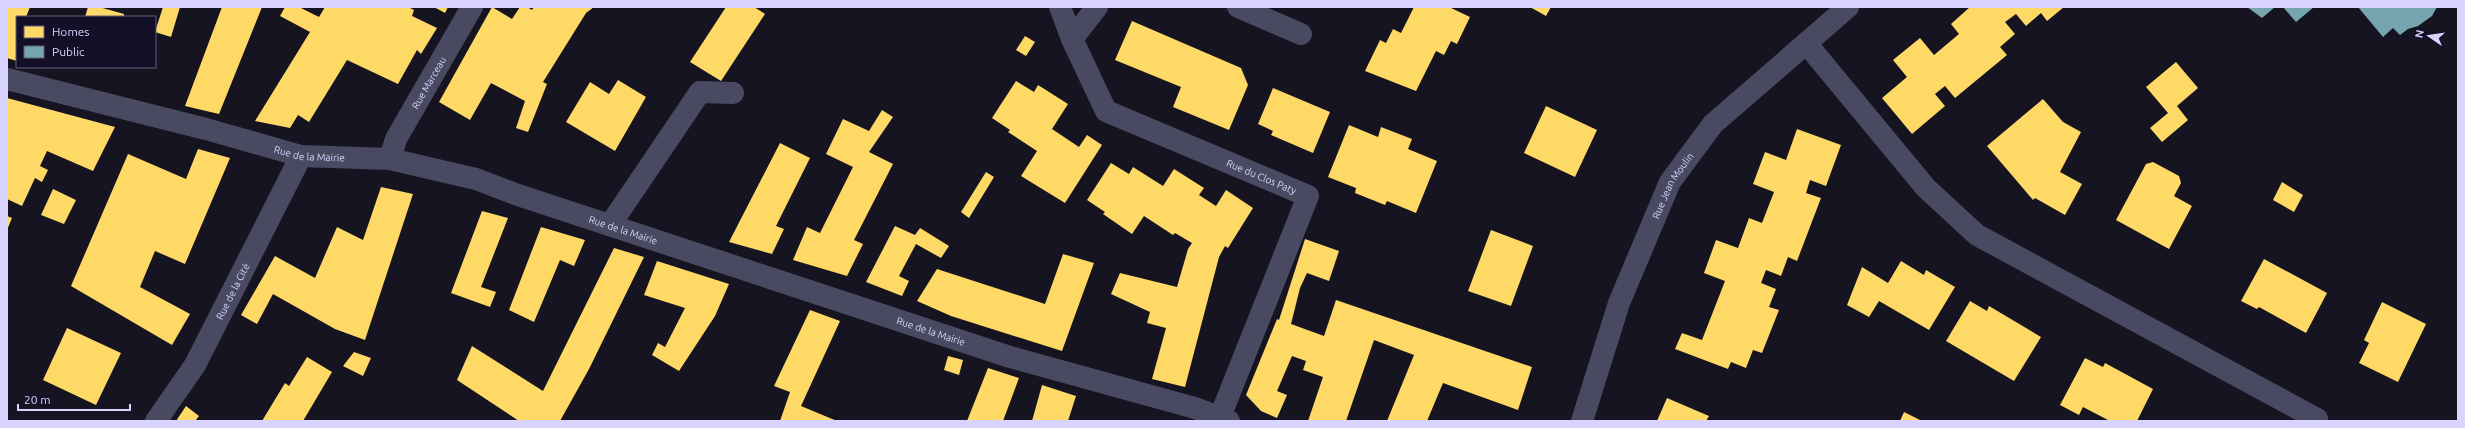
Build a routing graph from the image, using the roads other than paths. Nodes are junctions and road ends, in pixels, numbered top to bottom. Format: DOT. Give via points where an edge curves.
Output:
graph roads {
  1 [pos="472,7"];
  2 [pos="1060,7"];
  3 [pos="1097,7"];
  4 [pos="1238,7"];
  5 [pos="1848,7"];
  6 [pos="1301,34"];
  7 [pos="1072,39"];
  8 [pos="1806,43"];
  9 [pos="7,79"];
  10 [pos="733,94"];
  11 [pos="301,156"];
  12 [pos="390,159"];
  13 [pos="610,226"];
  14 [pos="1224,419"];
  15 [pos="2317,419"];
  16 [pos="156,421"];
  17 [pos="1582,421"];
  1 -- 12 [label="street, Rue Marceau" via="396,139"];
  2 -- 7 [label="street"];
  3 -- 7 [label="street"];
  4 -- 6 [label="street"];
  5 -- 8 [label="street, Rue Jean Moulin"];
  7 -- 14 [label="street, Rue du Clos Paty" via="1106,111 1308,196"];
  8 -- 15 [label="street" via="1926,188 1978,235"];
  8 -- 17 [label="street, Rue Jean Moulin" via="1712,124 1670,182 1619,303"];
  9 -- 11 [label="street, Rue de la Mairie" via="206,129"];
  10 -- 13 [label="street" via="700,92"];
  11 -- 12 [label="street, Rue de la Mairie"];
  11 -- 16 [label="street, Rue de la Cité" via="195,365"];
  12 -- 13 [label="street, Rue de la Mairie" via="476,179"];
  13 -- 14 [label="street, Rue de la Mairie" via="1010,357 1195,408"];
}
